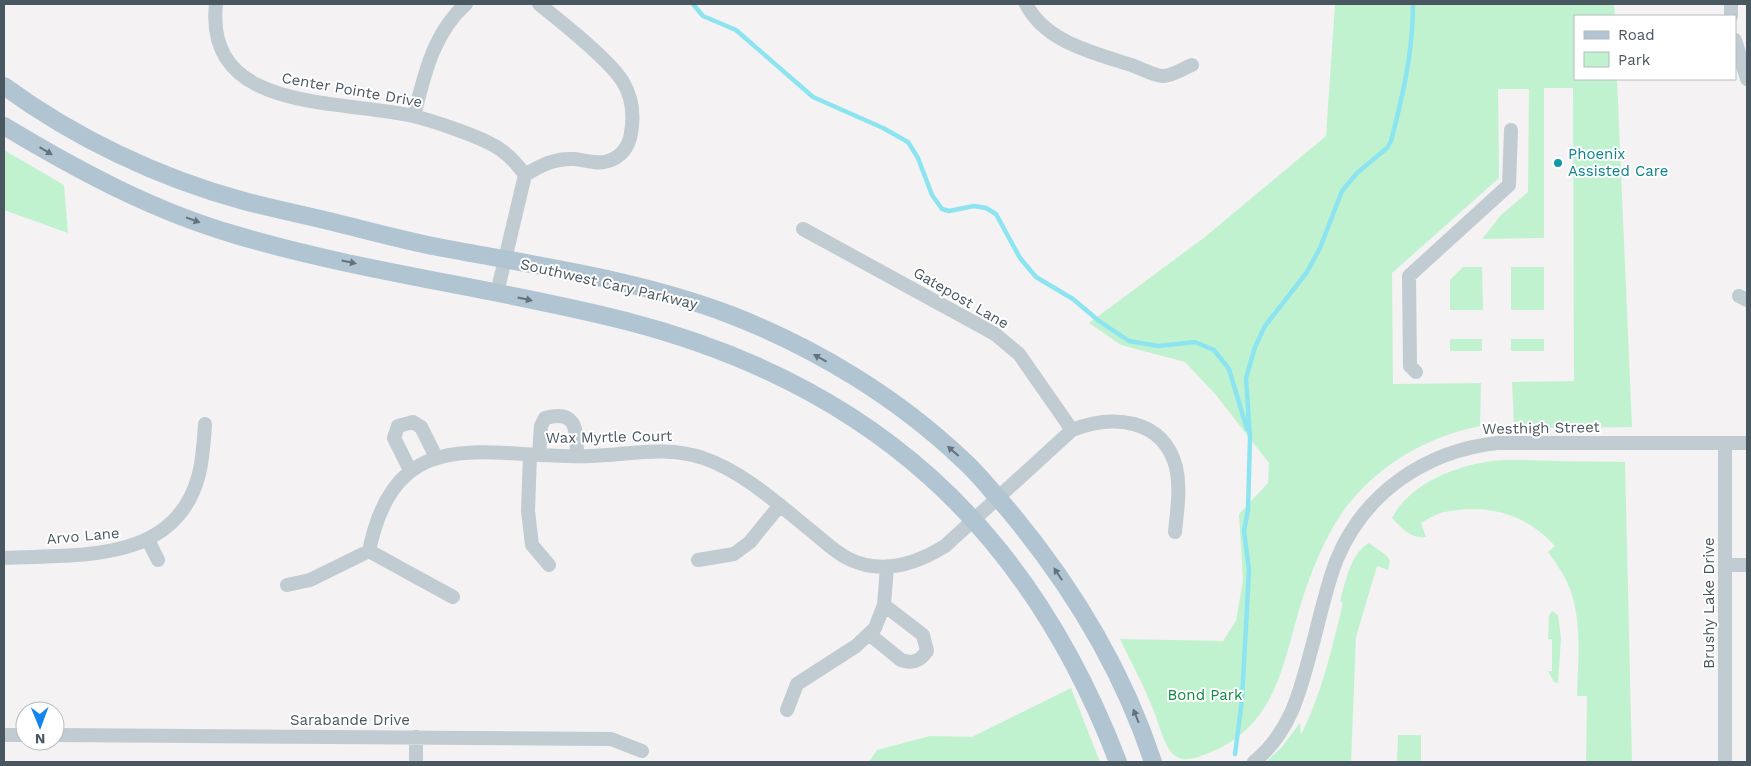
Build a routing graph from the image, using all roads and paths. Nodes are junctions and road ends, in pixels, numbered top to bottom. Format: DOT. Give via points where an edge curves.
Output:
graph roads {
  1 [pos="216,4"];
  2 [pos="466,4"];
  3 [pos="539,4"];
  4 [pos="1026,4"];
  5 [pos="1736,43"];
  6 [pos="1192,65"];
  7 [pos="1747,79"];
  8 [pos="4,86"];
  9 [pos="414,116"];
  10 [pos="4,126"];
  11 [pos="1511,130"];
  12 [pos="525,175"];
  13 [pos="803,229"];
  14 [pos="506,260"];
  15 [pos="496,293"];
  16 [pos="1416,372"];
  17 [pos="205,424"];
  18 [pos="1072,430"];
  19 [pos="1725,443"];
  20 [pos="1747,443"];
  21 [pos="534,455"];
  22 [pos="577,456"];
  23 [pos="436,457"];
  24 [pos="410,470"];
  25 [pos="998,499"];
  26 [pos="780,505"];
  27 [pos="975,520"];
  28 [pos="1175,532"];
  29 [pos="148,540"];
  30 [pos="369,551"];
  31 [pos="4,558"];
  32 [pos="158,560"];
  33 [pos="698,560"];
  34 [pos="549,565"];
  35 [pos="1726,565"];
  36 [pos="1747,565"];
  37 [pos="888,567"];
  38 [pos="287,585"];
  39 [pos="452,597"];
  40 [pos="884,605"];
  41 [pos="869,634"];
  42 [pos="787,710"];
  43 [pos="65,735"];
  44 [pos="416,737"];
  45 [pos="642,751"];
  46 [pos="416,762"];
  47 [pos="1118,762"];
  48 [pos="1153,762"];
  49 [pos="1254,762"];
  50 [pos="1725,762"];
  1 -- 9 [label="street, Center Pointe Drive" via="214,19 219,48 238,74 250,83 294,98"];
  2 -- 9 [label="street" via="439,37"];
  3 -- 12 [label="street" via="623,81 630,95 632,126 627,146 620,156 607,162 554,160"];
  4 -- 6 [label="street" via="1038,22 1068,43 1163,76"];
  5 -- 7 [label="street"];
  8 -- 14 [label="main road, Southwest Cary Parkway" via="89,140 174,178 242,200 437,247"];
  9 -- 12 [label="street, Center Pointe Drive" via="500,149"];
  10 -- 15 [label="main road, one-way" via="75,169 167,211 235,235"];
  11 -- 16 [label="street" via="1509,186 1409,276 1410,366"];
  12 -- 14 [label="street"];
  13 -- 18 [label="street, Gatepost Lane" via="995,334 1019,354"];
  14 -- 15 [label="street"];
  25 -- 14 [label="main road, Southwest Cary Parkway, one-way" via="966,462 928,429 856,378 791,342 700,304"];
  15 -- 27 [label="main road, one-way" via="679,336 773,372 836,405 894,446"];
  17 -- 29 [label="street, Arvo Lane" via="199,476 191,494 168,525"];
  18 -- 25 [label="street, Wax Myrtle Court"];
  18 -- 28 [label="street" via="1091,422 1118,420 1143,428 1163,443 1175,466 1178,481"];
  19 -- 20 [label="street, Westhigh Street"];
  19 -- 35 [label="street, Brushy Lake Drive"];
  19 -- 49 [label="street, Westhigh Street" via="1497,443 1448,454 1402,477 1382,493 1348,536 1326,595 1298,699 1284,730"];
  21 -- 22 [label="street, Wax Myrtle Court"];
  21 -- 22 [label="street" via="545,418 556,415 576,426"];
  21 -- 23 [label="street, Wax Myrtle Court" via="469,451"];
  21 -- 34 [label="street" via="528,511 532,546"];
  22 -- 26 [label="street, Wax Myrtle Court" via="655,451 691,454 730,471"];
  23 -- 24 [label="street, Wax Myrtle Court"];
  23 -- 24 [label="street" via="421,427 413,422 398,426 394,438"];
  24 -- 30 [label="street, Wax Myrtle Court" via="381,509"];
  25 -- 27 [label="street, Wax Myrtle Court"];
  48 -- 25 [label="main road, Southwest Cary Parkway, one-way" via="1130,701 1102,644 1054,569"];
  26 -- 33 [label="street" via="750,542 734,554"];
  26 -- 37 [label="street, Wax Myrtle Court" via="850,559"];
  27 -- 37 [label="street, Wax Myrtle Court" via="929,556"];
  27 -- 47 [label="main road" via="1020,578 1063,643 1096,704"];
  29 -- 31 [label="street, Arvo Lane" via="120,550"];
  29 -- 32 [label="street"];
  30 -- 38 [label="street" via="310,580"];
  30 -- 39 [label="street"];
  35 -- 36 [label="street"];
  35 -- 50 [label="street, Brushy Lake Drive"];
  37 -- 40 [label="street"];
  40 -- 41 [label="street"];
  40 -- 41 [label="street" via="923,635 927,651 922,658 907,662"];
  41 -- 42 [label="street" via="797,684"];
  43 -- 44 [label="street, Sarabande Drive"];
  44 -- 45 [label="street, Sarabande Drive" via="611,739"];
  44 -- 46 [label="street"];
}
